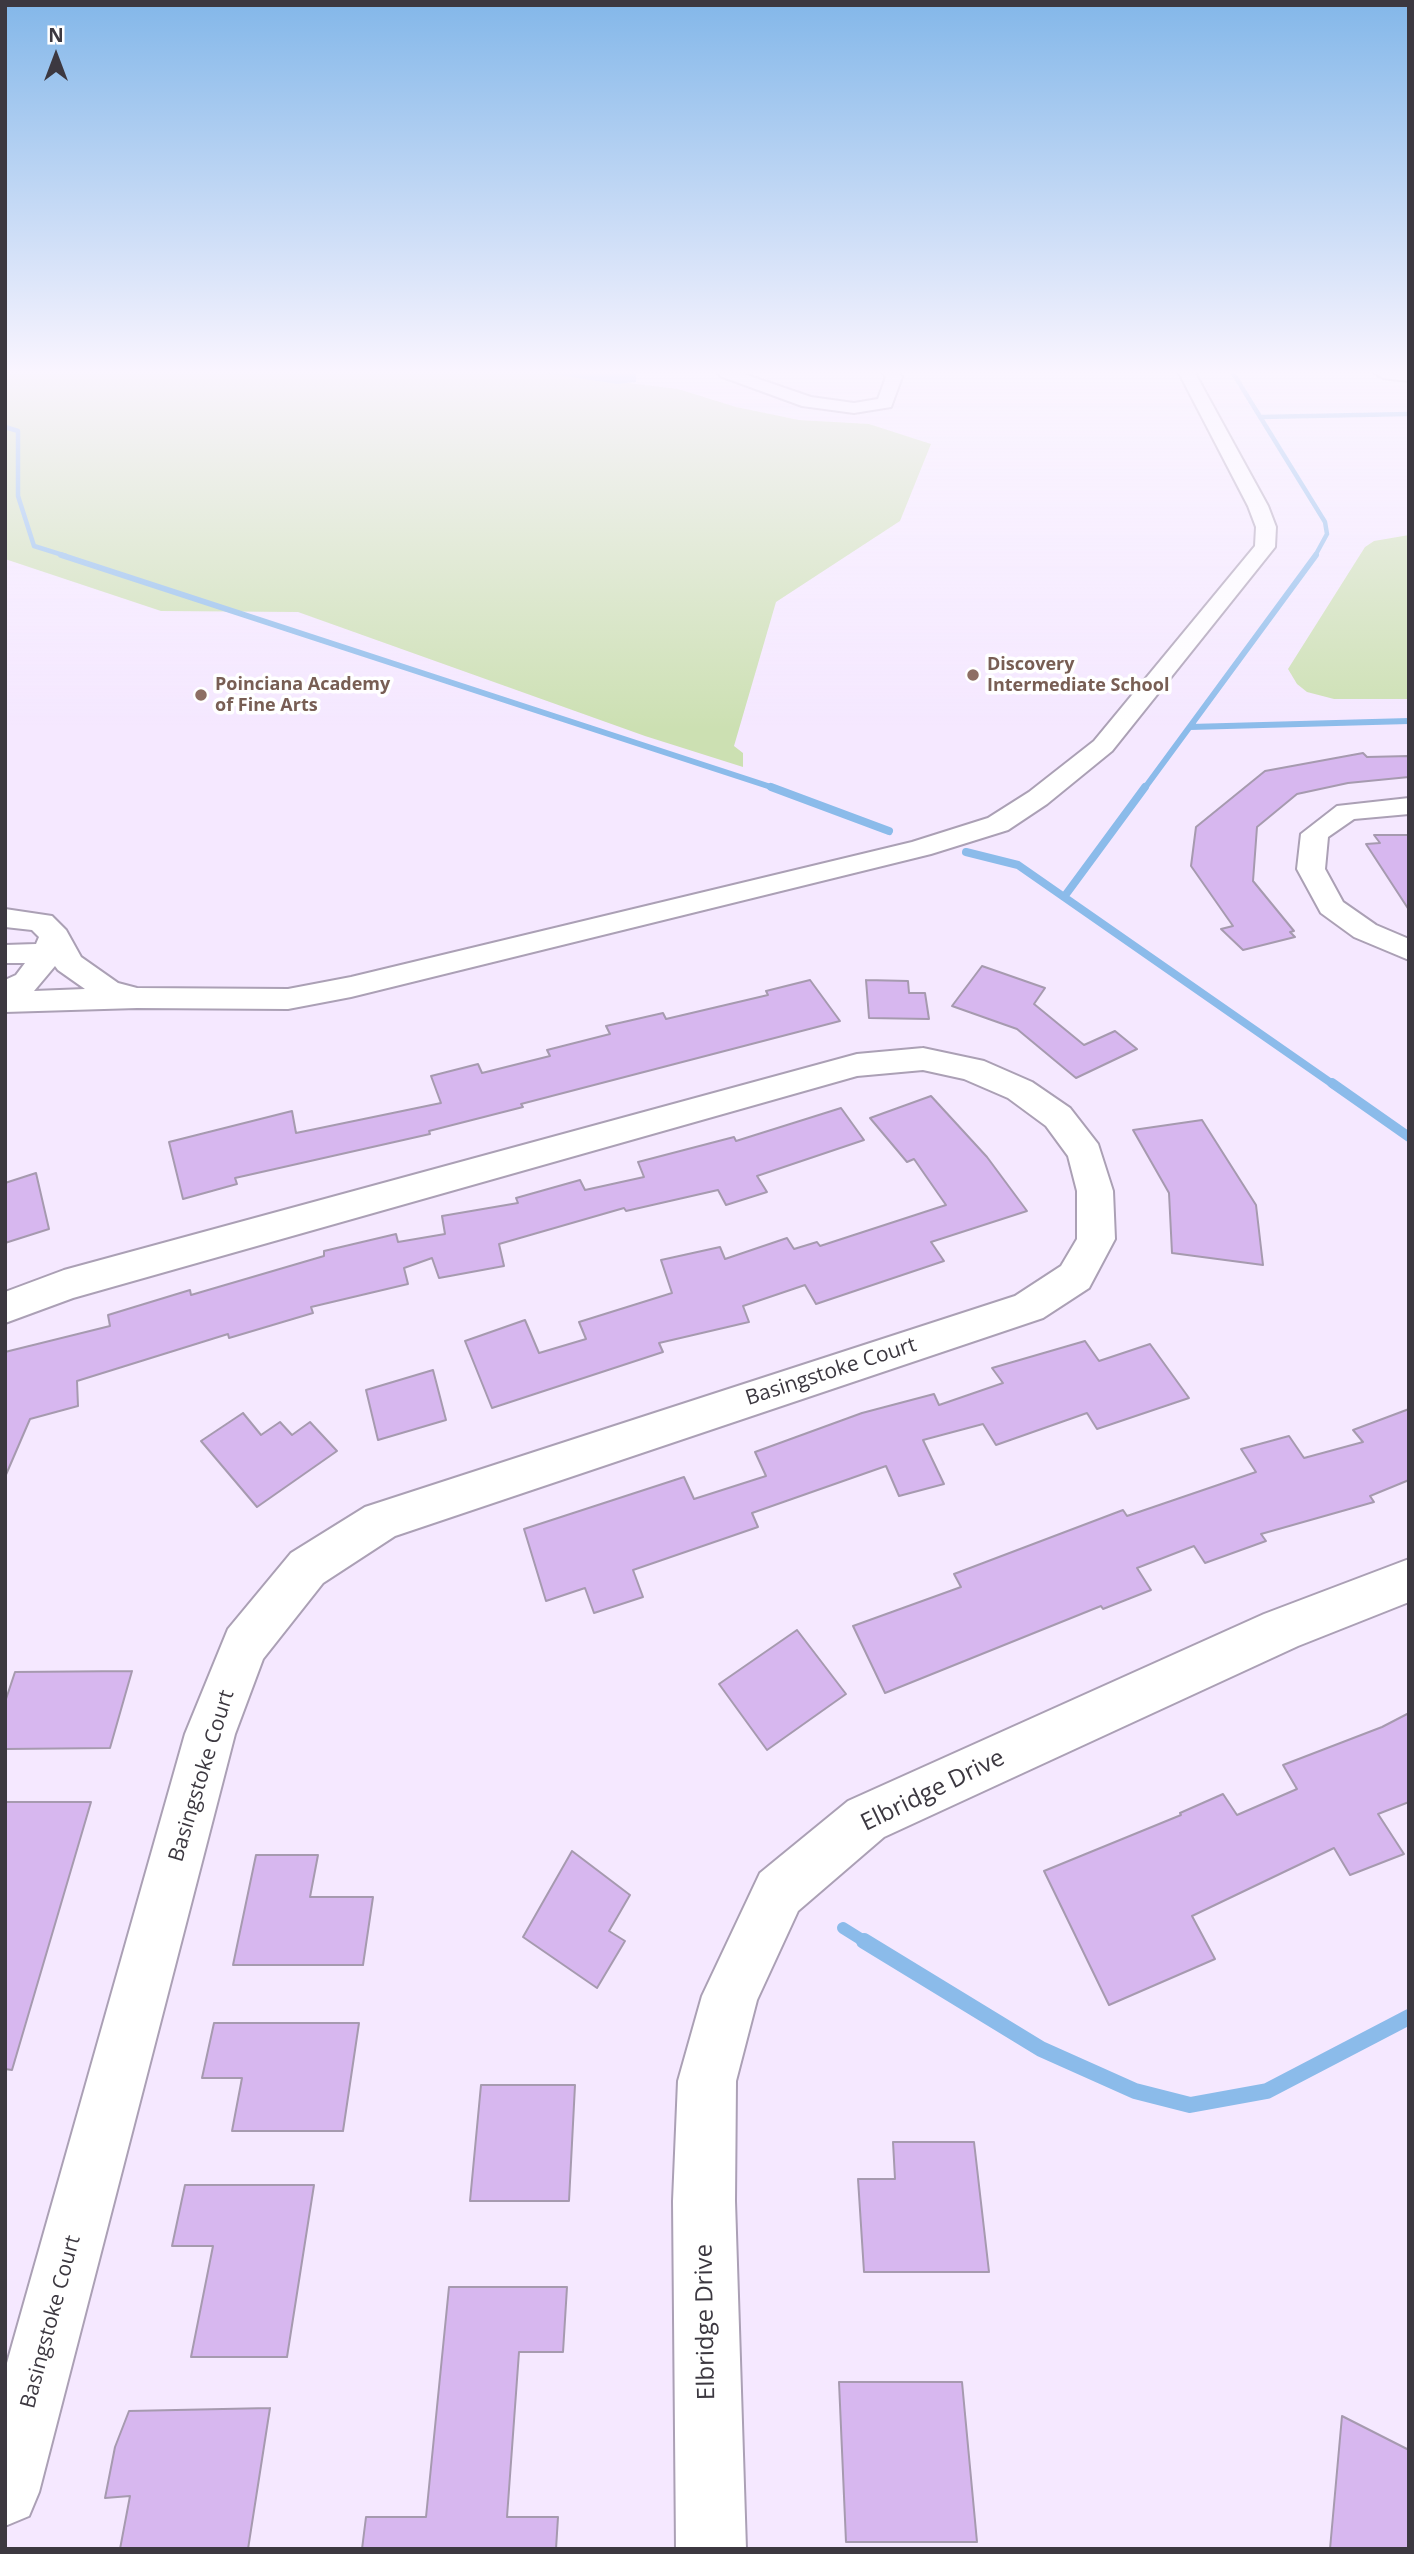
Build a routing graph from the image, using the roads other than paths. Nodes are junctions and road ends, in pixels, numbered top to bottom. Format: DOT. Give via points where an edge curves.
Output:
graph roads {
  1 [pos="1251,492"];
  2 [pos="1409,806"];
  3 [pos="5,918"];
  4 [pos="51,945"];
  5 [pos="1409,951"];
  6 [pos="5,954"];
  7 [pos="5,993"];
  8 [pos="137,998"];
  9 [pos="5,1002"];
  10 [pos="5,1308"];
  11 [pos="1409,1580"];
  12 [pos="5,2492"];
  13 [pos="711,2549"];
  1 -- 8 [label="street" via="1266,527 1265,547 1103,746 999,824 921,848 351,987 288,999"];
  2 -- 5 [label="street" via="1347,812 1315,834 1311,869 1331,907 1365,931"];
  3 -- 4 [label="street" via="41,922"];
  4 -- 6 [label="street"];
  4 -- 7 [label="street" via="27,982"];
  4 -- 8 [label="street" via="107,990"];
  8 -- 9 [label="street"];
  10 -- 12 [label="street, Basingstoke Court" via="64,1285 857,1065 923,1059 972,1069 1020,1090 1058,1117 1085,1153 1095,1191 1096,1239 1075,1277 1028,1307 381,1521 307,1568 245,1645 210,1734"];
  11 -- 13 [label="street, Elbridge Drive" via="1281,1630 866,1819 779,1892 730,1996 707,2081 704,2201"];
}
